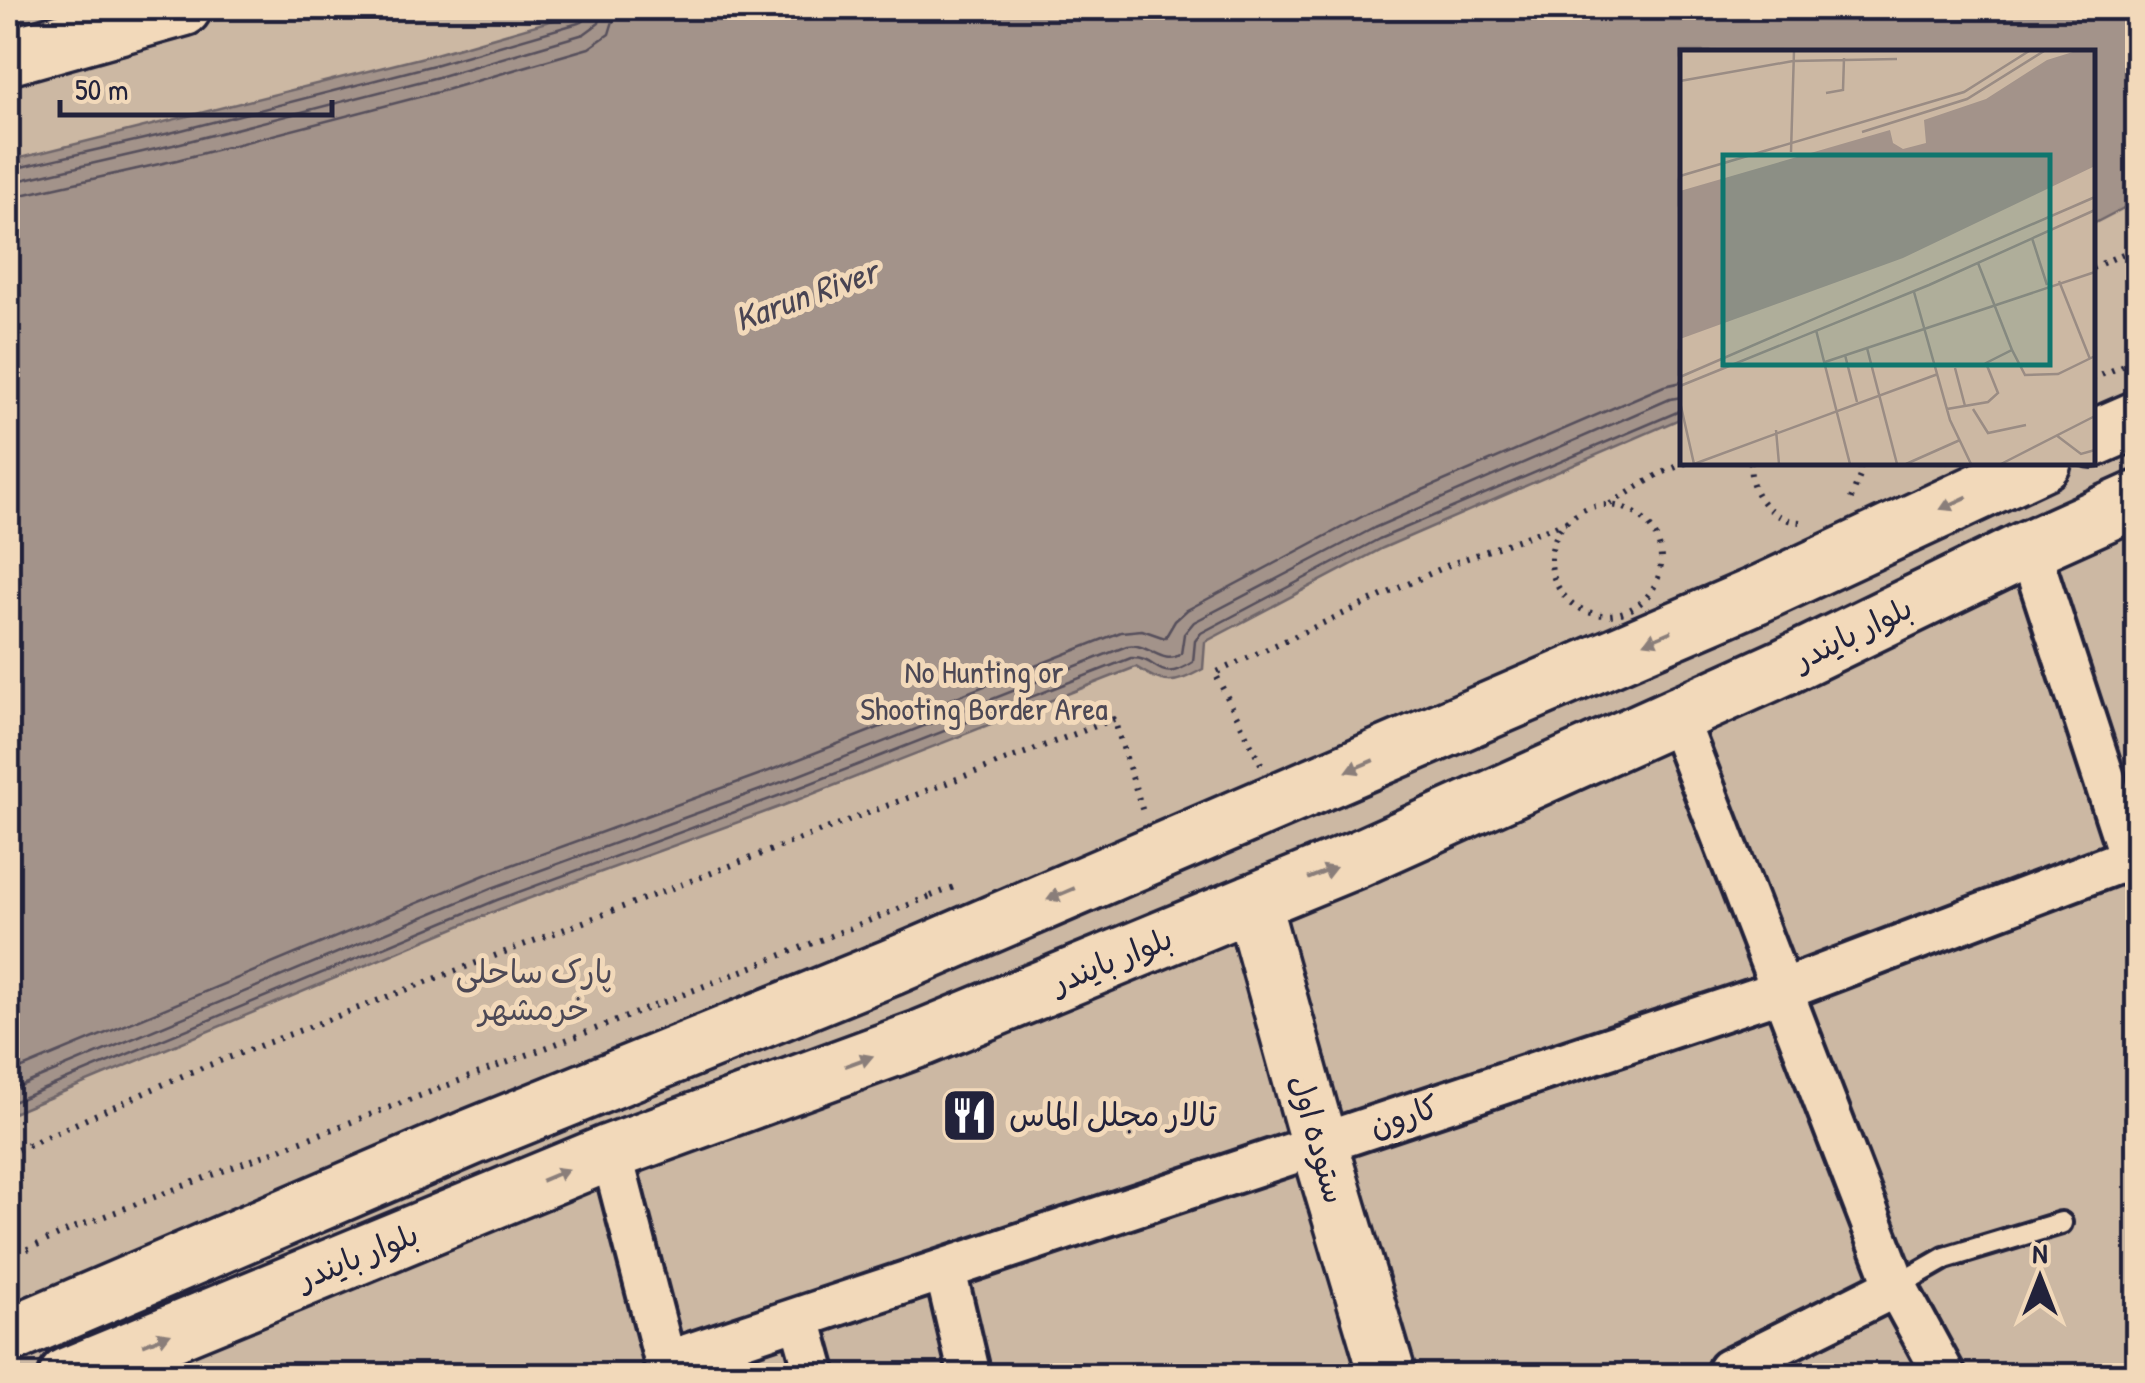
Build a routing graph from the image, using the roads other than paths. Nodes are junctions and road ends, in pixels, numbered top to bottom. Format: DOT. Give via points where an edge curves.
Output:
graph roads {
  1 [pos="183,8"];
  2 [pos="8,56"];
  3 [pos="2138,419"];
  4 [pos="2095,439"];
  5 [pos="2037,465"];
  6 [pos="2138,499"];
  7 [pos="2029,548"];
  8 [pos="1754,596"];
  9 [pos="1786,666"];
  10 [pos="1676,716"];
  11 [pos="2134,857"];
  12 [pos="1252,902"];
  13 [pos="1780,991"];
  14 [pos="472,1137"];
  15 [pos="1319,1144"];
  16 [pos="611,1152"];
  17 [pos="498,1199"];
  18 [pos="2061,1223"];
  19 [pos="946,1270"];
  20 [pos="1896,1286"];
  21 [pos="800,1318"];
  22 [pos="8,1336"];
  23 [pos="667,1369"];
  24 [pos="67,1376"];
  25 [pos="816,1376"];
  26 [pos="970,1376"];
  27 [pos="1388,1376"];
  28 [pos="1731,1376"];
  29 [pos="1944,1376"];
  1 -- 2 [label="street"];
  3 -- 4 [label="street"];
  5 -- 8 [label="street, بلوار بایندر, one-way"];
  6 -- 7 [label="street, بلوار بایندر"];
  7 -- 9 [label="street, بلوار بایندر"];
  7 -- 11 [label="street"];
  8 -- 9 [label="street"];
  8 -- 14 [label="street, بلوار بایندر, one-way" via="892,967"];
  9 -- 10 [label="street, بلوار بایندر"];
  12 -- 10 [label="street, بلوار بایندر, one-way"];
  10 -- 13 [label="street"];
  11 -- 13 [label="street, کارون"];
  12 -- 15 [label="street, ستوده اول"];
  16 -- 12 [label="street, بلوار بایندر, one-way" via="922,1038"];
  13 -- 15 [label="street, کارون"];
  13 -- 20 [label="street"];
  14 -- 17 [label="street"];
  14 -- 22 [label="street, بلوار بایندر"];
  15 -- 19 [label="street, کارون"];
  15 -- 27 [label="street, ستوده اول"];
  17 -- 16 [label="street, بلوار بایندر, one-way"];
  16 -- 23 [label="street"];
  24 -- 17 [label="street, بلوار بایندر, one-way"];
  18 -- 20 [label="lane" via="1945,1258"];
  19 -- 21 [label="street, کارون"];
  19 -- 26 [label="street"];
  20 -- 28 [label="street" via="1728,1370"];
  20 -- 29 [label="street"];
  21 -- 23 [label="street, کارون"];
  21 -- 25 [label="street"];
}
